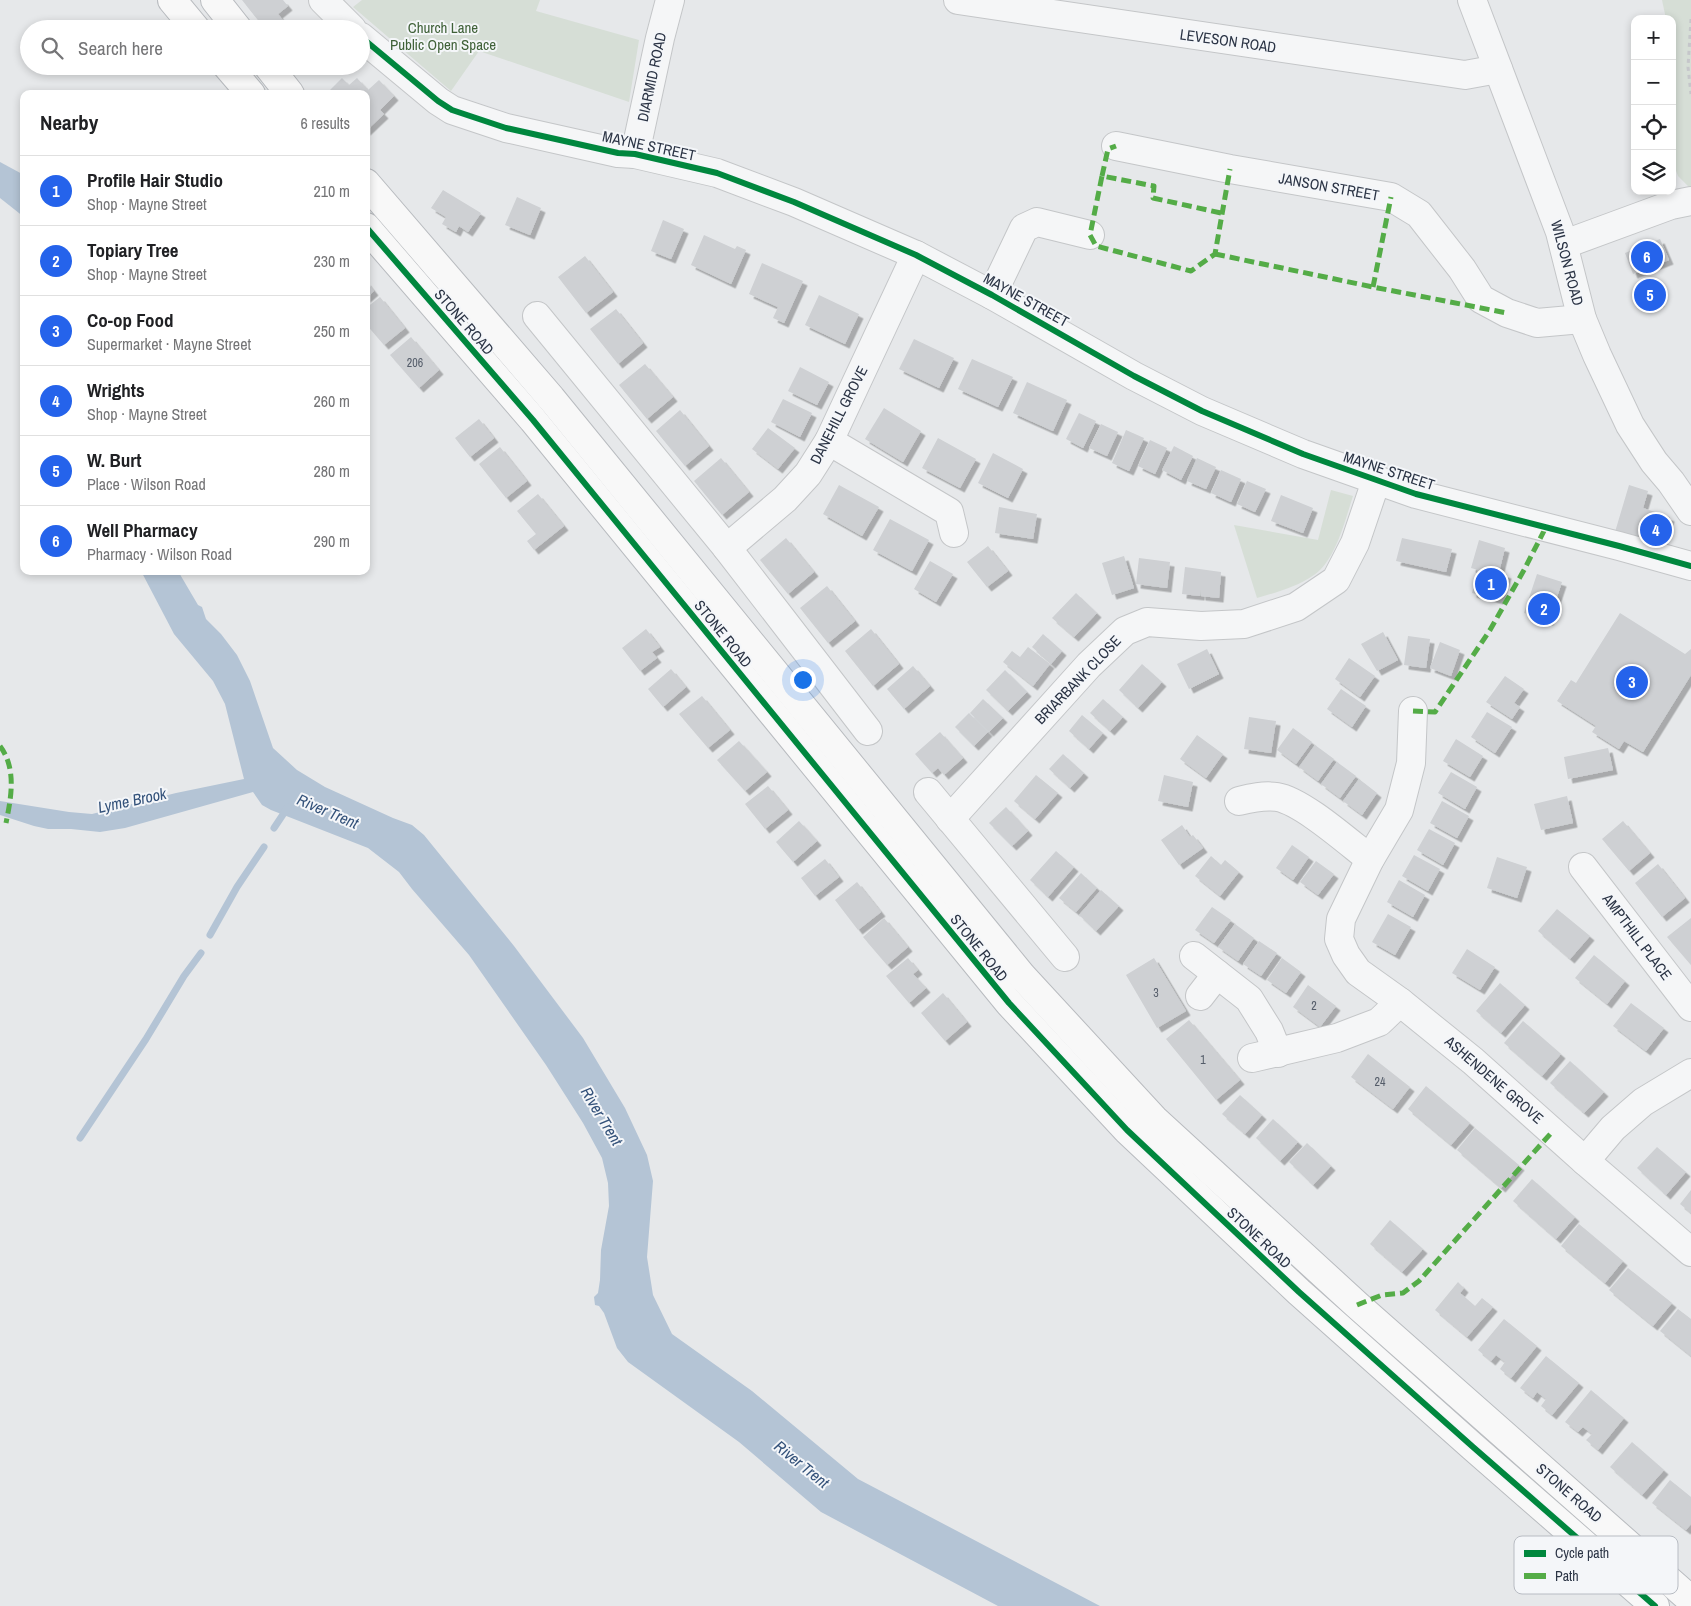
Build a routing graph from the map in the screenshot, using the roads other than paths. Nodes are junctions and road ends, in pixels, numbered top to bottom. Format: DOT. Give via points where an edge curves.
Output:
graph roads {
  1 [pos="172,0"];
  2 [pos="215,0"];
  3 [pos="323,0"];
  4 [pos="670,0"];
  5 [pos="958,0"];
  6 [pos="1472,0"];
  7 [pos="189,20"];
  8 [pos="231,20"];
  9 [pos="343,20"];
  10 [pos="370,45"];
  11 [pos="1498,69"];
  12 [pos="234,75"];
  13 [pos="275,75"];
  14 [pos="247,90"];
  15 [pos="287,90"];
  16 [pos="1116,146"];
  17 [pos="635,154"];
  18 [pos="370,188"];
  19 [pos="1691,201"];
  20 [pos="370,232"];
  21 [pos="1090,235"];
  22 [pos="1564,244"];
  23 [pos="916,255"];
  24 [pos="992,295"];
  25 [pos="546,319"];
  26 [pos="1582,319"];
  27 [pos="829,441"];
  28 [pos="1376,481"];
  29 [pos="1691,511"];
  30 [pos="957,518"];
  31 [pos="727,548"];
  32 [pos="1691,566"];
  33 [pos="1412,711"];
  34 [pos="868,722"];
  35 [pos="928,792"];
  36 [pos="1239,801"];
  37 [pos="950,819"];
  38 [pos="1370,859"];
  39 [pos="1583,867"];
  40 [pos="1194,956"];
  41 [pos="1064,957"];
  42 [pos="1217,974"];
  43 [pos="1200,996"];
  44 [pos="1400,1002"];
  45 [pos="1691,1007"];
  46 [pos="1691,1073"];
  47 [pos="1585,1161"];
  48 [pos="1274,1229"];
  49 [pos="1256,1252"];
  50 [pos="1691,1252"];
  51 [pos="1575,1536"];
  52 [pos="1618,1536"];
  53 [pos="1678,1589"];
  54 [pos="1641,1594"];
  55 [pos="1691,1600"];
  56 [pos="1655,1606"];
  1 -- 7 [label="highway"];
  2 -- 8 [label="highway"];
  3 -- 9 [label="street"];
  4 -- 17 [label="street, DIARMID ROAD"];
  5 -- 11 [label="street, LEVESON ROAD" via="1465,75"];
  6 -- 11 [label="street, WILSON ROAD"];
  10 -- 17 [label="street, MAYNE STREET" via="452,110 506,128"];
  11 -- 22 [label="street, WILSON ROAD"];
  12 -- 14 [label="highway"];
  13 -- 15 [label="highway"];
  16 -- 26 [label="street, JANSON STREET" via="1391,197 1420,214 1481,298 1507,314 1537,323"];
  17 -- 23 [label="street, MAYNE STREET" via="717,173 794,202"];
  18 -- 48 [label="highway, STONE ROAD" via="550,398 1022,976 1154,1119"];
  19 -- 22 [label="street" via="1671,205"];
  20 -- 49 [label="highway, STONE ROAD" via="539,428 1008,1003 1127,1130"];
  21 -- 24 [label="street" via="1037,222 1024,228"];
  22 -- 26 [label="street, WILSON ROAD"];
  23 -- 24 [label="street, MAYNE STREET"];
  23 -- 27 [label="street, DANEHILL GROVE"];
  24 -- 28 [label="street, MAYNE STREET" via="1202,411"];
  25 -- 31 [label="street"];
  26 -- 29 [label="street, WILSON ROAD" via="1630,425"];
  27 -- 30 [label="street"];
  27 -- 31 [label="street, DANEHILL GROVE" via="808,474 785,499"];
  28 -- 32 [label="street, MAYNE STREET"];
  28 -- 37 [label="street, BRIARBANK CLOSE" via="1355,543 1336,580 1296,607 1244,624 1201,626 1147,622 1125,631 1089,665"];
  31 -- 34 [label="street"];
  33 -- 38 [label="street, ASHENDENE GROVE" via="1411,763 1399,810"];
  35 -- 37 [label="street"];
  36 -- 38 [label="street" via="1262,796 1278,797 1300,806"];
  37 -- 41 [label="street"];
  38 -- 44 [label="street, ASHENDENE GROVE" via="1341,918 1339,939 1358,972"];
  39 -- 45 [label="street, AMPTHILL PLACE"];
  40 -- 42 [label="street"];
  42 -- 43 [label="street"];
  42 -- 44 [label="street" via="1250,999 1267,1047 1336,1038 1379,1022"];
  44 -- 47 [label="street, ASHENDENE GROVE" via="1474,1061"];
  46 -- 47 [label="street" via="1642,1102"];
  47 -- 50 [label="street, ASHENDENE GROVE"];
  48 -- 49 [label="highway"];
  48 -- 52 [label="highway, STONE ROAD"];
  49 -- 51 [label="highway, STONE ROAD"];
  53 -- 55 [label="highway, STONE ROAD"];
  54 -- 56 [label="highway, STONE ROAD"];
}
